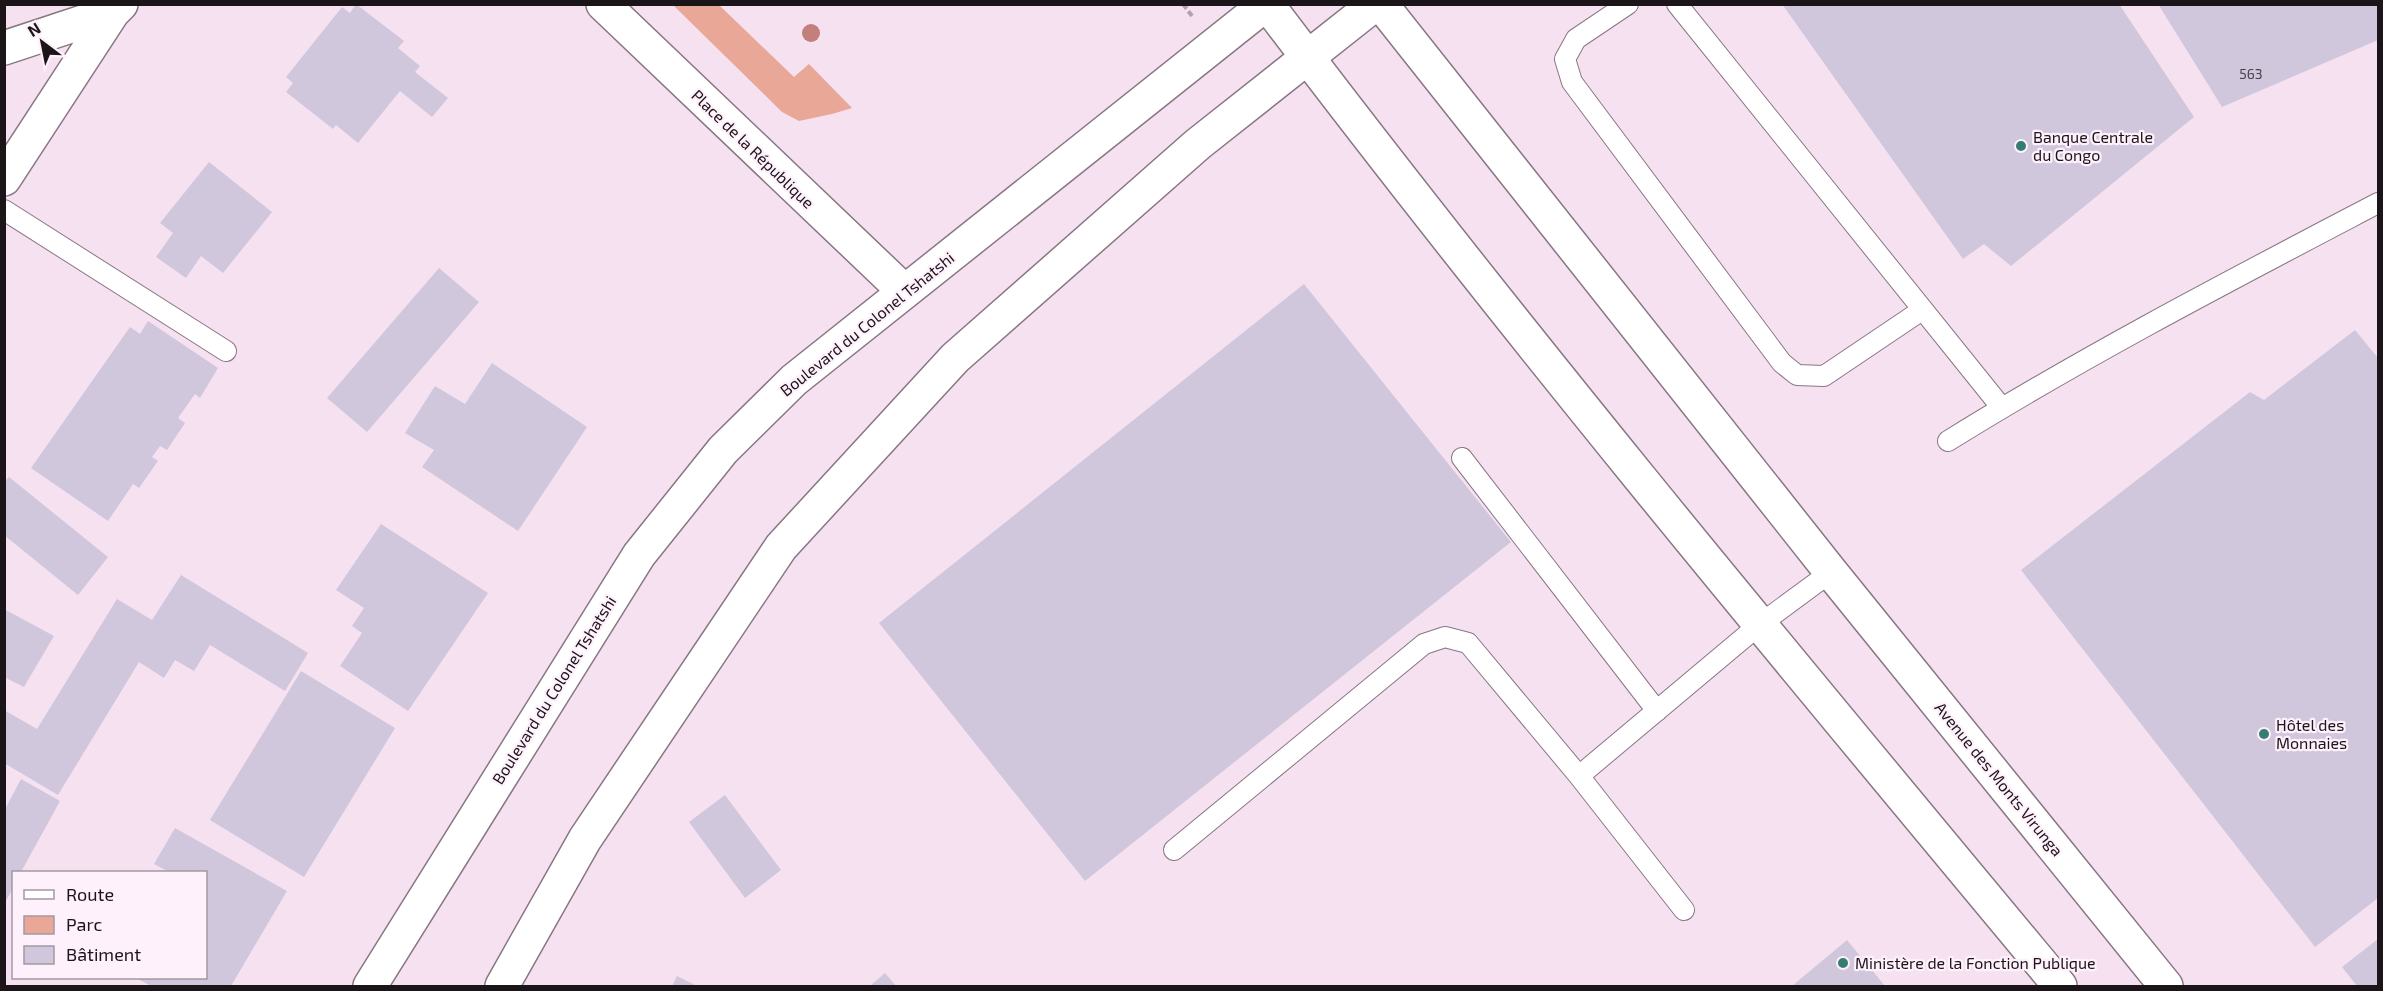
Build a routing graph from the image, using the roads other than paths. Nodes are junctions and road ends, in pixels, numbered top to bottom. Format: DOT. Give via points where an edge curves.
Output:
graph roads {
  1 [pos="603,4"];
  2 [pos="1266,4"];
  3 [pos="1375,4"];
  4 [pos="1381,4"];
  5 [pos="1628,4"];
  6 [pos="1677,4"];
  7 [pos="117,8"];
  8 [pos="4,48"];
  9 [pos="1307,58"];
  10 [pos="4,179"];
  11 [pos="2379,203"];
  12 [pos="4,210"];
  13 [pos="904,291"];
  14 [pos="1922,309"];
  15 [pos="226,351"];
  16 [pos="2002,408"];
  17 [pos="1948,441"];
  18 [pos="1462,458"];
  19 [pos="1832,572"];
  20 [pos="1759,626"];
  21 [pos="1657,711"];
  22 [pos="1579,776"];
  23 [pos="1174,850"];
  24 [pos="1684,910"];
  25 [pos="370,987"];
  26 [pos="502,987"];
  27 [pos="2060,987"];
  28 [pos="2166,987"];
  1 -- 13 [label="street, Place de la République"];
  2 -- 9 [label="street"];
  2 -- 13 [label="street, Boulevard du Colonel Tshatshi"];
  3 -- 9 [label="street"];
  4 -- 19 [label="street, Avenue des Monts Virunga"];
  5 -- 14 [label="lane" via="1576,39 1565,59 1572,82 1782,363 1797,375 1824,376"];
  6 -- 14 [label="lane"];
  7 -- 8 [label="street"];
  7 -- 10 [label="street"];
  9 -- 20 [label="street" via="1522,334"];
  9 -- 26 [label="street" via="1198,144 955,358 781,547 585,839"];
  11 -- 16 [label="lane" via="2159,318"];
  12 -- 15 [label="lane"];
  13 -- 25 [label="street, Boulevard du Colonel Tshatshi" via="794,380 723,450 639,555"];
  14 -- 16 [label="lane"];
  16 -- 17 [label="lane"];
  18 -- 21 [label="lane"];
  19 -- 20 [label="lane"];
  19 -- 28 [label="street, Avenue des Monts Virunga"];
  20 -- 21 [label="lane"];
  20 -- 27 [label="street"];
  21 -- 22 [label="lane"];
  22 -- 23 [label="lane" via="1468,643 1444,637 1424,644"];
  22 -- 24 [label="lane"];
}
